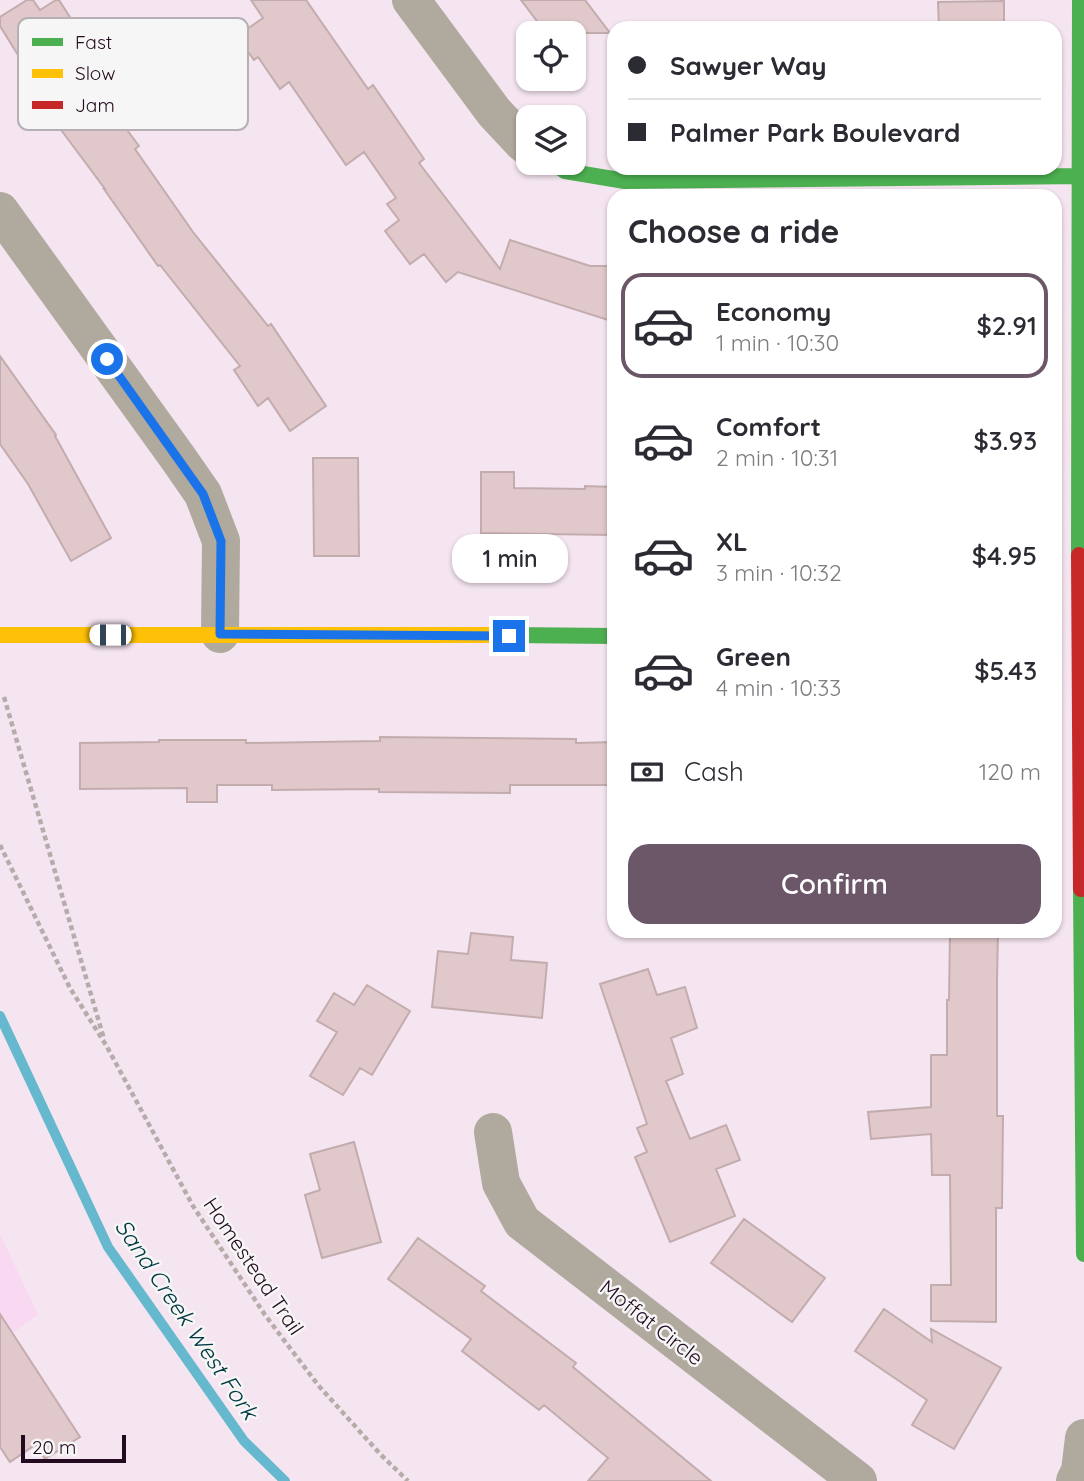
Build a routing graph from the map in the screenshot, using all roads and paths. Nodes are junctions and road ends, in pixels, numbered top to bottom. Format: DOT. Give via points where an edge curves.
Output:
graph roads {
  1 [pos="411,0"];
  2 [pos="1080,0"];
  3 [pos="516,136"];
  4 [pos="586,174"];
  5 [pos="1080,176"];
  6 [pos="0,211"];
  7 [pos="220,634"];
  8 [pos="0,635"];
  9 [pos="607,636"];
  10 [pos="1077,638"];
  11 [pos="4,697"];
  12 [pos="0,845"];
  13 [pos="106,1045"];
  14 [pos="493,1132"];
  15 [pos="1084,1254"];
  16 [pos="1084,1438"];
  17 [pos="408,1481"];
  18 [pos="859,1481"];
  19 [pos="1075,1481"];
  1 -- 3 [label="street"];
  2 -- 5 [label="street"];
  4 -- 5 [label="street" via="625,181"];
  5 -- 10 [label="street"];
  6 -- 7 [label="street" via="203,494 221,541"];
  7 -- 8 [label="street"];
  7 -- 9 [label="street"];
  10 -- 15 [label="street"];
  11 -- 13 [label="path, Homestead Trail"];
  12 -- 13 [label="path, Homestead Trail" via="70,988"];
  13 -- 17 [label="path, Homestead Trail" via="193,1206 265,1315 318,1385"];
  14 -- 18 [label="street, Moffat Circle" via="501,1183 522,1222"];
  16 -- 19 [label="street"];
}
